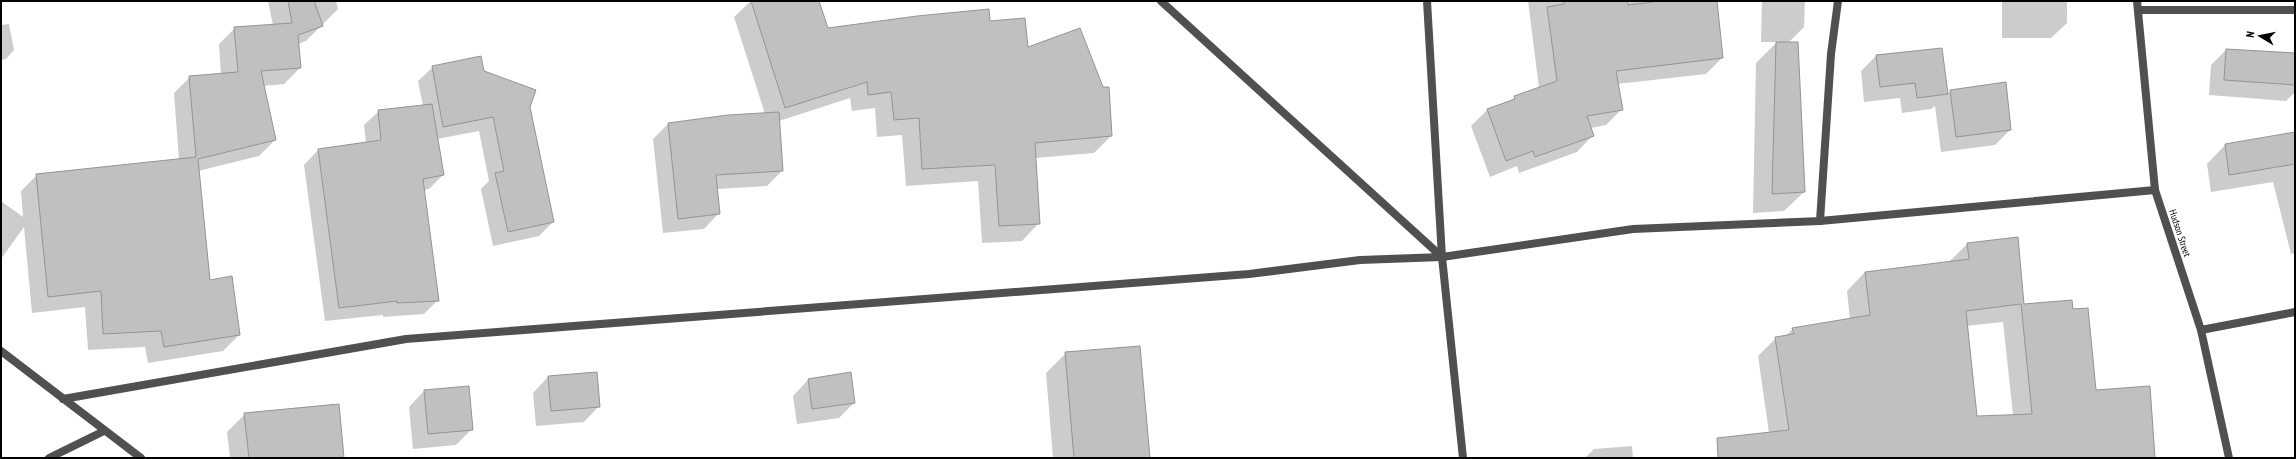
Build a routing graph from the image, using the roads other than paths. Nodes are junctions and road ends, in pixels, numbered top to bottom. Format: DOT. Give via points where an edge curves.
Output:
graph roads {
  1 [pos="1161,1"];
  2 [pos="1427,1"];
  3 [pos="1838,1"];
  4 [pos="2136,1"];
  5 [pos="2139,10"];
  6 [pos="2295,10"];
  7 [pos="2155,190"];
  8 [pos="1820,220"];
  9 [pos="1442,257"];
  10 [pos="2295,312"];
  11 [pos="2201,330"];
  12 [pos="1,352"];
  13 [pos="63,399"];
  14 [pos="104,430"];
  15 [pos="49,458"];
  16 [pos="141,458"];
  17 [pos="1463,458"];
  18 [pos="2229,458"];
  1 -- 9 [label="street"];
  2 -- 9 [label="street"];
  3 -- 8 [label="street" via="1831,54"];
  4 -- 5 [label="street, Hudson Street"];
  5 -- 6 [label="street"];
  5 -- 7 [label="street, Hudson Street"];
  7 -- 8 [label="street"];
  7 -- 11 [label="street, Hudson Street"];
  8 -- 9 [label="street" via="1633,230"];
  9 -- 13 [label="street" via="1360,260 1249,274 406,339"];
  9 -- 17 [label="street"];
  10 -- 11 [label="street"];
  11 -- 18 [label="street, Hudson Street"];
  12 -- 13 [label="street"];
  13 -- 14 [label="street"];
  14 -- 15 [label="street"];
  14 -- 16 [label="street"];
}
